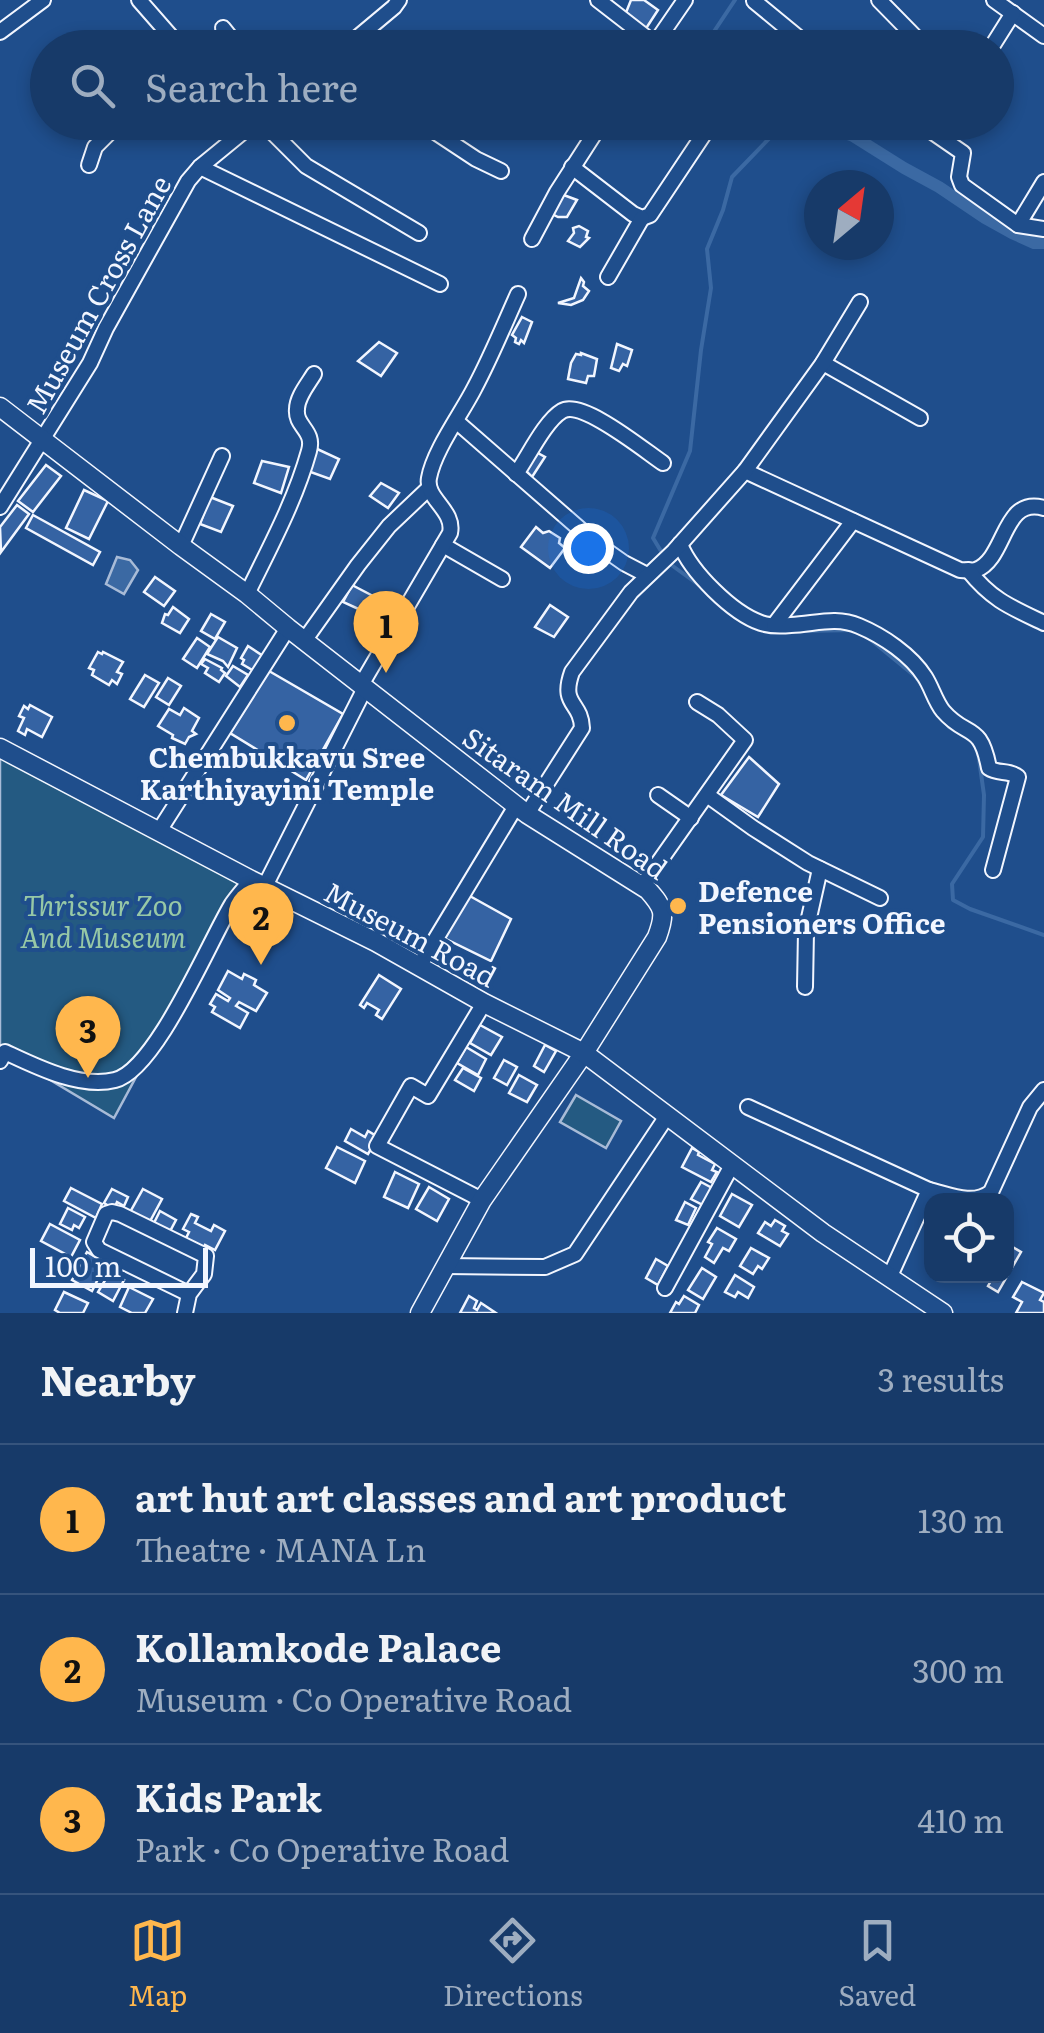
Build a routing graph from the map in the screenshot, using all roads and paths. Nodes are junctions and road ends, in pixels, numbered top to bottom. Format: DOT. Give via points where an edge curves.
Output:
graph roads {
  1 [pos="43,0"];
  2 [pos="139,0"];
  3 [pos="398,0"];
  4 [pos="598,0"];
  5 [pos="685,0"];
  6 [pos="879,0"];
  7 [pos="994,0"];
  8 [pos="754,1"];
  9 [pos="1013,13"];
  10 [pos="165,30"];
  11 [pos="367,30"];
  12 [pos="636,30"];
  13 [pos="666,30"];
  14 [pos="789,30"];
  15 [pos="908,30"];
  16 [pos="1003,30"];
  17 [pos="0,32"];
  18 [pos="1044,36"];
  19 [pos="101,140"];
  20 [pos="234,140"];
  21 [pos="274,140"];
  22 [pos="446,140"];
  23 [pos="590,140"];
  24 [pos="700,140"];
  25 [pos="951,140"];
  26 [pos="89,164"];
  27 [pos="200,167"];
  28 [pos="572,167"];
  29 [pos="501,171"];
  30 [pos="1044,182"];
  31 [pos="642,218"];
  32 [pos="1018,225"];
  33 [pos="1044,229"];
  34 [pos="419,233"];
  35 [pos="532,239"];
  36 [pos="608,277"];
  37 [pos="440,284"];
  38 [pos="518,294"];
  39 [pos="860,302"];
  40 [pos="823,363"];
  41 [pos="314,374"];
  42 [pos="0,406"];
  43 [pos="920,418"];
  44 [pos="456,421"];
  45 [pos="44,440"];
  46 [pos="222,456"];
  47 [pos="663,463"];
  48 [pos="745,472"];
  49 [pos="516,474"];
  50 [pos="429,488"];
  51 [pos="0,507"];
  52 [pos="1044,508"];
  53 [pos="853,521"];
  54 [pos="443,545"];
  55 [pos="181,546"];
  56 [pos="677,548"];
  57 [pos="653,570"];
  58 [pos="968,570"];
  59 [pos="502,579"];
  60 [pos="247,594"];
  61 [pos="1044,623"];
  62 [pos="774,626"];
  63 [pos="288,628"];
  64 [pos="304,641"];
  65 [pos="363,687"];
  66 [pos="697,702"];
  67 [pos="0,748"];
  68 [pos="658,795"];
  69 [pos="708,795"];
  70 [pos="522,810"];
  71 [pos="690,818"];
  72 [pos="159,832"];
  73 [pos="820,868"];
  74 [pos="993,870"];
  75 [pos="258,883"];
  76 [pos="642,886"];
  77 [pos="880,898"];
  78 [pos="420,965"];
  79 [pos="805,988"];
  80 [pos="484,1004"];
  81 [pos="584,1052"];
  82 [pos="0,1061"];
  83 [pos="1044,1090"];
  84 [pos="748,1108"];
  85 [pos="667,1116"];
  86 [pos="732,1165"];
  87 [pos="929,1190"];
  88 [pos="482,1200"];
  89 [pos="445,1266"];
  90 [pos="890,1276"];
  91 [pos="665,1288"];
  92 [pos="189,1294"];
  93 [pos="185,1313"];
  94 [pos="420,1313"];
  95 [pos="943,1313"];
  1 -- 17 [label="street"];
  2 -- 10 [label="street"];
  3 -- 11 [label="street"];
  4 -- 12 [label="street"];
  5 -- 13 [label="street"];
  6 -- 15 [label="street"];
  7 -- 9 [label="street"];
  8 -- 14 [label="street"];
  9 -- 16 [label="street"];
  9 -- 18 [label="street"];
  19 -- 26 [label="street"];
  20 -- 27 [label="street, Museum Cross Lane"];
  21 -- 34 [label="street"];
  22 -- 29 [label="street"];
  23 -- 28 [label="street"];
  24 -- 31 [label="street"];
  25 -- 32 [label="street" via="963,153 962,184"];
  27 -- 37 [label="street"];
  27 -- 45 [label="street, Museum Cross Lane"];
  28 -- 31 [label="street"];
  28 -- 35 [label="street"];
  30 -- 32 [label="street"];
  31 -- 36 [label="street"];
  32 -- 33 [label="street"];
  38 -- 44 [label="street"];
  39 -- 40 [label="street"];
  40 -- 43 [label="street"];
  40 -- 48 [label="street"];
  41 -- 60 [label="street" via="296,412 310,448"];
  42 -- 45 [label="main road, Sitaram Mill Road"];
  44 -- 49 [label="street"];
  44 -- 50 [label="street"];
  45 -- 51 [label="street, Museum Cross Lane"];
  45 -- 55 [label="main road, Sitaram Mill Road"];
  46 -- 55 [label="street"];
  47 -- 49 [label="street" via="569,408 551,422"];
  48 -- 53 [label="street"];
  48 -- 56 [label="street"];
  49 -- 57 [label="street" via="624,563"];
  50 -- 54 [label="street" via="452,525"];
  50 -- 64 [label="street" via="358,565"];
  52 -- 58 [label="street" via="1026,506 988,561"];
  53 -- 58 [label="street"];
  53 -- 62 [label="street"];
  54 -- 59 [label="street"];
  54 -- 65 [label="street"];
  55 -- 60 [label="main road, Sitaram Mill Road"];
  56 -- 57 [label="street"];
  56 -- 62 [label="street" via="706,583 749,617"];
  57 -- 70 [label="street" via="572,672 568,696 582,728"];
  58 -- 61 [label="street" via="996,600"];
  60 -- 63 [label="main road, Sitaram Mill Road"];
  62 -- 74 [label="street" via="846,621 878,635 919,669 947,715 980,739 989,768 1016,775"];
  63 -- 64 [label="main road, Sitaram Mill Road"];
  63 -- 72 [label="street"];
  64 -- 65 [label="main road, Sitaram Mill Road"];
  65 -- 70 [label="main road, Sitaram Mill Road"];
  65 -- 75 [label="street"];
  66 -- 69 [label="street" via="745,740"];
  67 -- 72 [label="main road, Museum Road"];
  68 -- 71 [label="street"];
  69 -- 71 [label="street"];
  69 -- 73 [label="street"];
  70 -- 76 [label="main road, Sitaram Mill Road"];
  70 -- 78 [label="street"];
  71 -- 76 [label="street"];
  72 -- 75 [label="main road, Museum Road"];
  73 -- 77 [label="street"];
  73 -- 79 [label="street" via="806,931"];
  75 -- 78 [label="main road, Museum Road"];
  75 -- 82 [label="street" via="232,903 165,1029 134,1069 98,1082 54,1075 5,1052"];
  76 -- 81 [label="main road, Sitaram Mill Road" via="662,906 664,920"];
  78 -- 80 [label="main road, Museum Road"];
  80 -- 81 [label="main road, Museum Road"];
  80 -- 88 [label="street" via="428,1096 410,1086 377,1146"];
  81 -- 85 [label="main road"];
  81 -- 88 [label="main road"];
  83 -- 87 [label="street" via="986,1198"];
  84 -- 87 [label="street"];
  85 -- 86 [label="main road"];
  85 -- 89 [label="street" via="574,1254 544,1267"];
  86 -- 90 [label="main road"];
  86 -- 91 [label="street"];
  87 -- 90 [label="street"];
  88 -- 89 [label="main road"];
  89 -- 94 [label="main road"];
  90 -- 95 [label="main road"];
  92 -- 92 [label="street" via="204,1274 206,1256 120,1214 106,1214 94,1242 99,1250"];
  92 -- 93 [label="street"];
}
